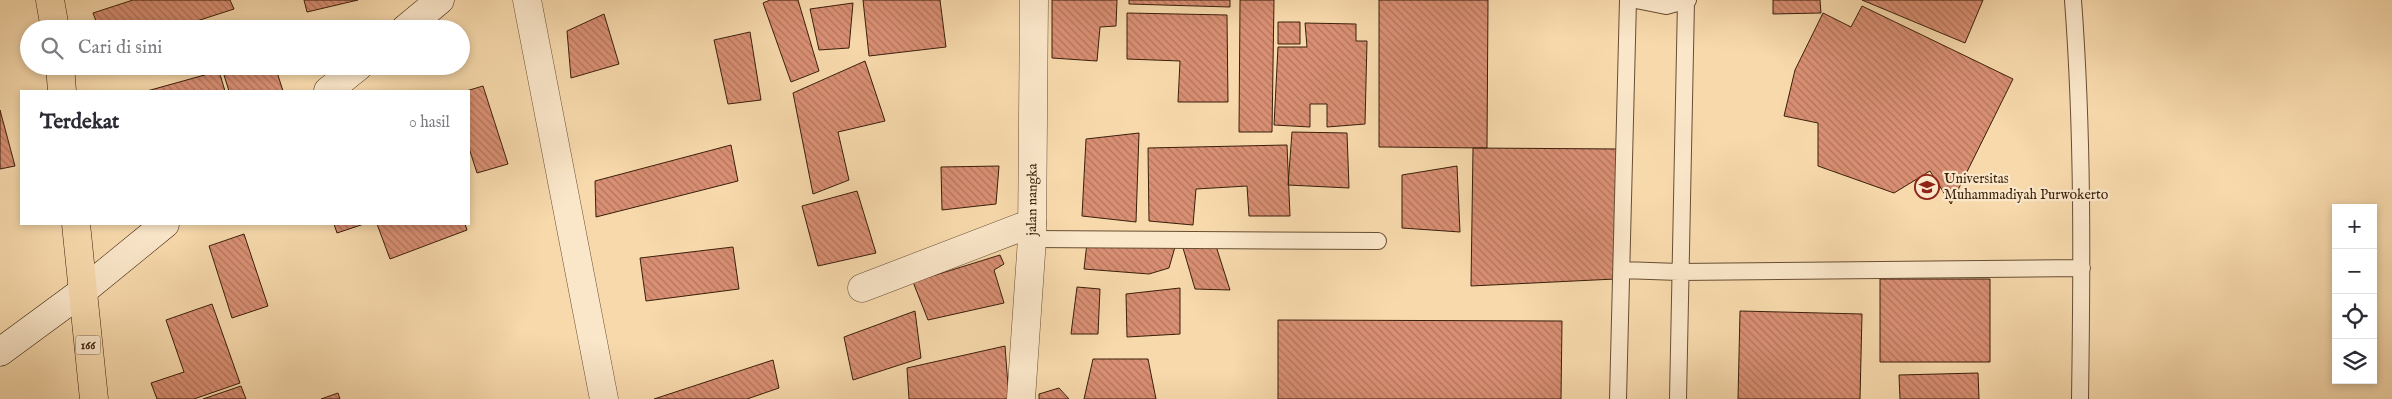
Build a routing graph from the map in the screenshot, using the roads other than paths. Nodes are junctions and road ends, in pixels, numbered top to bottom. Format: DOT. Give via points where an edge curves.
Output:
graph roads {
  1 [pos="50,0"];
  2 [pos="440,0"];
  3 [pos="527,0"];
  4 [pos="1034,0"];
  5 [pos="1628,0"];
  6 [pos="1636,0"];
  7 [pos="1687,0"];
  8 [pos="2073,0"];
  9 [pos="53,20"];
  10 [pos="416,20"];
  11 [pos="61,75"];
  12 [pos="348,75"];
  13 [pos="62,90"];
  14 [pos="329,90"];
  15 [pos="76,225"];
  16 [pos="164,225"];
  17 [pos="1032,231"];
  18 [pos="1378,241"];
  19 [pos="2082,268"];
  20 [pos="1622,270"];
  21 [pos="1679,272"];
  22 [pos="862,288"];
  23 [pos="82,291"];
  24 [pos="0,352"];
  25 [pos="94,399"];
  26 [pos="604,399"];
  27 [pos="1021,399"];
  28 [pos="1618,399"];
  29 [pos="1678,399"];
  30 [pos="2080,399"];
  1 -- 9 [label="main road"];
  2 -- 10 [label="street"];
  3 -- 26 [label="street"];
  4 -- 17 [label="street, jalan nangka"];
  5 -- 20 [label="lane"];
  6 -- 7 [label="lane" via="1666,6"];
  7 -- 21 [label="lane"];
  8 -- 19 [label="lane" via="2079,75"];
  11 -- 13 [label="main road"];
  12 -- 14 [label="street"];
  15 -- 23 [label="main road, 166"];
  16 -- 23 [label="street"];
  17 -- 18 [label="lane"];
  17 -- 22 [label="street"];
  17 -- 27 [label="street, jalan nangka"];
  19 -- 21 [label="lane"];
  19 -- 30 [label="lane"];
  20 -- 21 [label="lane"];
  20 -- 28 [label="lane"];
  21 -- 29 [label="lane"];
  23 -- 24 [label="street"];
  23 -- 25 [label="main road, 166"];
}
